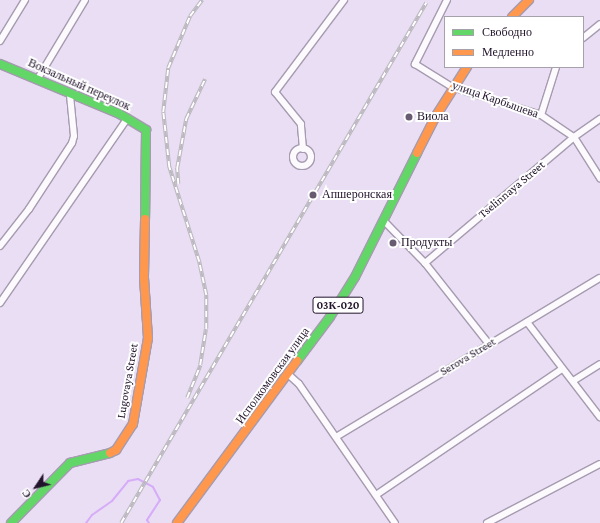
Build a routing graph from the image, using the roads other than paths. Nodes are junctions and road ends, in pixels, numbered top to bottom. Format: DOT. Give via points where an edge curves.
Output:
graph roads {
  1 [pos="86,0"];
  2 [pos="344,0"];
  3 [pos="447,0"];
  4 [pos="529,0"];
  5 [pos="23,1"];
  6 [pos="513,16"];
  7 [pos="600,24"];
  8 [pos="584,37"];
  9 [pos="0,41"];
  10 [pos="0,64"];
  11 [pos="467,68"];
  12 [pos="556,68"];
  13 [pos="37,80"];
  14 [pos="452,87"];
  15 [pos="70,95"];
  16 [pos="541,116"];
  17 [pos="127,119"];
  18 [pos="600,119"];
  19 [pos="146,130"];
  20 [pos="574,137"];
  21 [pos="303,148"];
  22 [pos="600,178"];
  23 [pos="384,221"];
  24 [pos="0,246"];
  25 [pos="426,263"];
  26 [pos="600,278"];
  27 [pos="0,303"];
  28 [pos="527,322"];
  29 [pos="489,344"];
  30 [pos="600,364"];
  31 [pos="562,369"];
  32 [pos="289,375"];
  33 [pos="573,382"];
  34 [pos="600,417"];
  35 [pos="336,437"];
  36 [pos="600,464"];
  37 [pos="376,495"];
  38 [pos="11,523"];
  39 [pos="177,523"];
  40 [pos="395,523"];
  41 [pos="487,523"];
  1 -- 13 [label="street"];
  2 -- 21 [label="street" via="275,92 301,124"];
  3 -- 14 [label="street, улица Карбышева" via="415,64"];
  4 -- 6 [label="street"];
  5 -- 9 [label="street"];
  7 -- 8 [label="street"];
  10 -- 13 [label="street, Вокзальный переулок"];
  11 -- 14 [label="street, Исполкомовская улица / 03К-020"];
  12 -- 16 [label="street"];
  13 -- 15 [label="street, Вокзальный переулок"];
  14 -- 16 [label="street, улица Карбышева"];
  14 -- 23 [label="street, Исполкомовская улица / 03К-020"];
  15 -- 17 [label="street, Вокзальный переулок" via="118,113"];
  15 -- 24 [label="street" via="74,136 72,144 29,209"];
  16 -- 20 [label="street, улица Карбышева"];
  17 -- 19 [label="street, Вокзальный переулок"];
  17 -- 27 [label="street"];
  18 -- 20 [label="street, Tselinnaya Street"];
  19 -- 38 [label="street, Lugovaya Street" via="144,277 148,338 133,424 122,445 116,450 103,457 70,463"];
  20 -- 22 [label="street, улица Карбышева"];
  20 -- 25 [label="street, Tselinnaya Street"];
  23 -- 25 [label="street"];
  23 -- 32 [label="street, Исполкомовская улица / 03К-020" via="355,277"];
  25 -- 29 [label="street"];
  26 -- 28 [label="street, Serova Street"];
  28 -- 29 [label="street, Serova Street"];
  28 -- 31 [label="street"];
  29 -- 35 [label="street, Serova Street"];
  30 -- 33 [label="street"];
  31 -- 33 [label="street"];
  31 -- 37 [label="street"];
  32 -- 35 [label="street" via="299,384"];
  32 -- 39 [label="street, Исполкомовская улица / 03К-020"];
  33 -- 34 [label="street"];
  35 -- 37 [label="street"];
  36 -- 41 [label="street"];
  37 -- 40 [label="street"];
}
